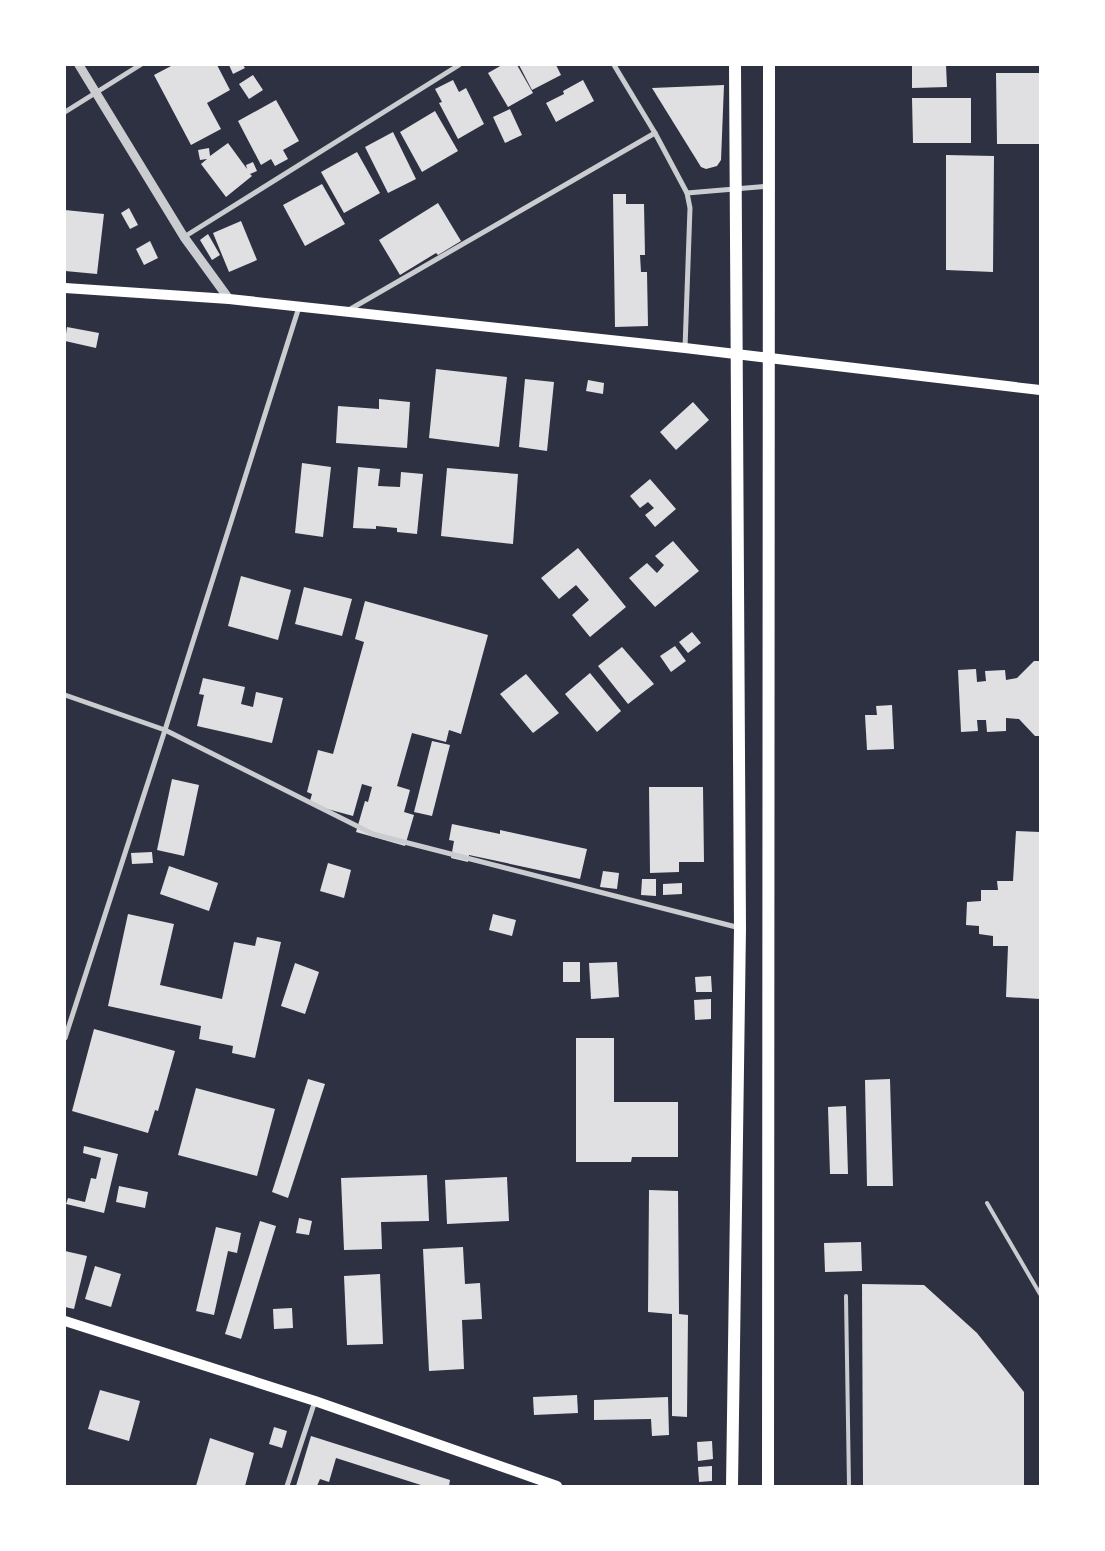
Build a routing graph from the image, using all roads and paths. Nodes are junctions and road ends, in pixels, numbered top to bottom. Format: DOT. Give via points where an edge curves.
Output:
graph roads {
  1 [pos="79,65"];
  2 [pos="140,65"];
  3 [pos="459,65"];
  4 [pos="614,65"];
  5 [pos="736,65"];
  6 [pos="770,65"];
  7 [pos="96,93"];
  8 [pos="65,112"];
  9 [pos="655,133"];
  10 [pos="769,186"];
  11 [pos="736,188"];
  12 [pos="687,193"];
  13 [pos="184,237"];
  14 [pos="65,288"];
  15 [pos="229,299"];
  16 [pos="299,307"];
  17 [pos="345,312"];
  18 [pos="685,348"];
  19 [pos="738,354"];
  20 [pos="769,358"];
  21 [pos="1040,390"];
  22 [pos="65,695"];
  23 [pos="165,730"];
  24 [pos="740,928"];
  25 [pos="65,1038"];
  26 [pos="987,1203"];
  27 [pos="1040,1294"];
  28 [pos="846,1296"];
  29 [pos="65,1321"];
  30 [pos="315,1401"];
  31 [pos="287,1486"];
  32 [pos="557,1486"];
  33 [pos="732,1486"];
  34 [pos="768,1486"];
  35 [pos="850,1486"];
  1 -- 7 [label="street"];
  2 -- 7 [label="street"];
  3 -- 13 [label="street"];
  4 -- 9 [label="street"];
  5 -- 11 [label="main road"];
  6 -- 10 [label="main road"];
  7 -- 8 [label="street"];
  7 -- 13 [label="street"];
  9 -- 12 [label="street"];
  9 -- 17 [label="street"];
  10 -- 11 [label="street"];
  10 -- 20 [label="main road"];
  11 -- 12 [label="street"];
  11 -- 19 [label="main road"];
  12 -- 18 [label="street" via="690,208"];
  13 -- 15 [label="street"];
  14 -- 15 [label="main road"];
  15 -- 16 [label="main road"];
  16 -- 17 [label="main road"];
  16 -- 23 [label="street"];
  17 -- 18 [label="main road"];
  18 -- 19 [label="main road"];
  19 -- 20 [label="main road"];
  19 -- 24 [label="main road"];
  20 -- 21 [label="main road"];
  20 -- 34 [label="main road"];
  22 -- 23 [label="street"];
  23 -- 24 [label="street" via="373,834"];
  23 -- 25 [label="street"];
  24 -- 33 [label="main road"];
  26 -- 27 [label="lane"];
  28 -- 35 [label="lane"];
  29 -- 30 [label="main road"];
  30 -- 31 [label="street"];
  30 -- 32 [label="main road"];
}
